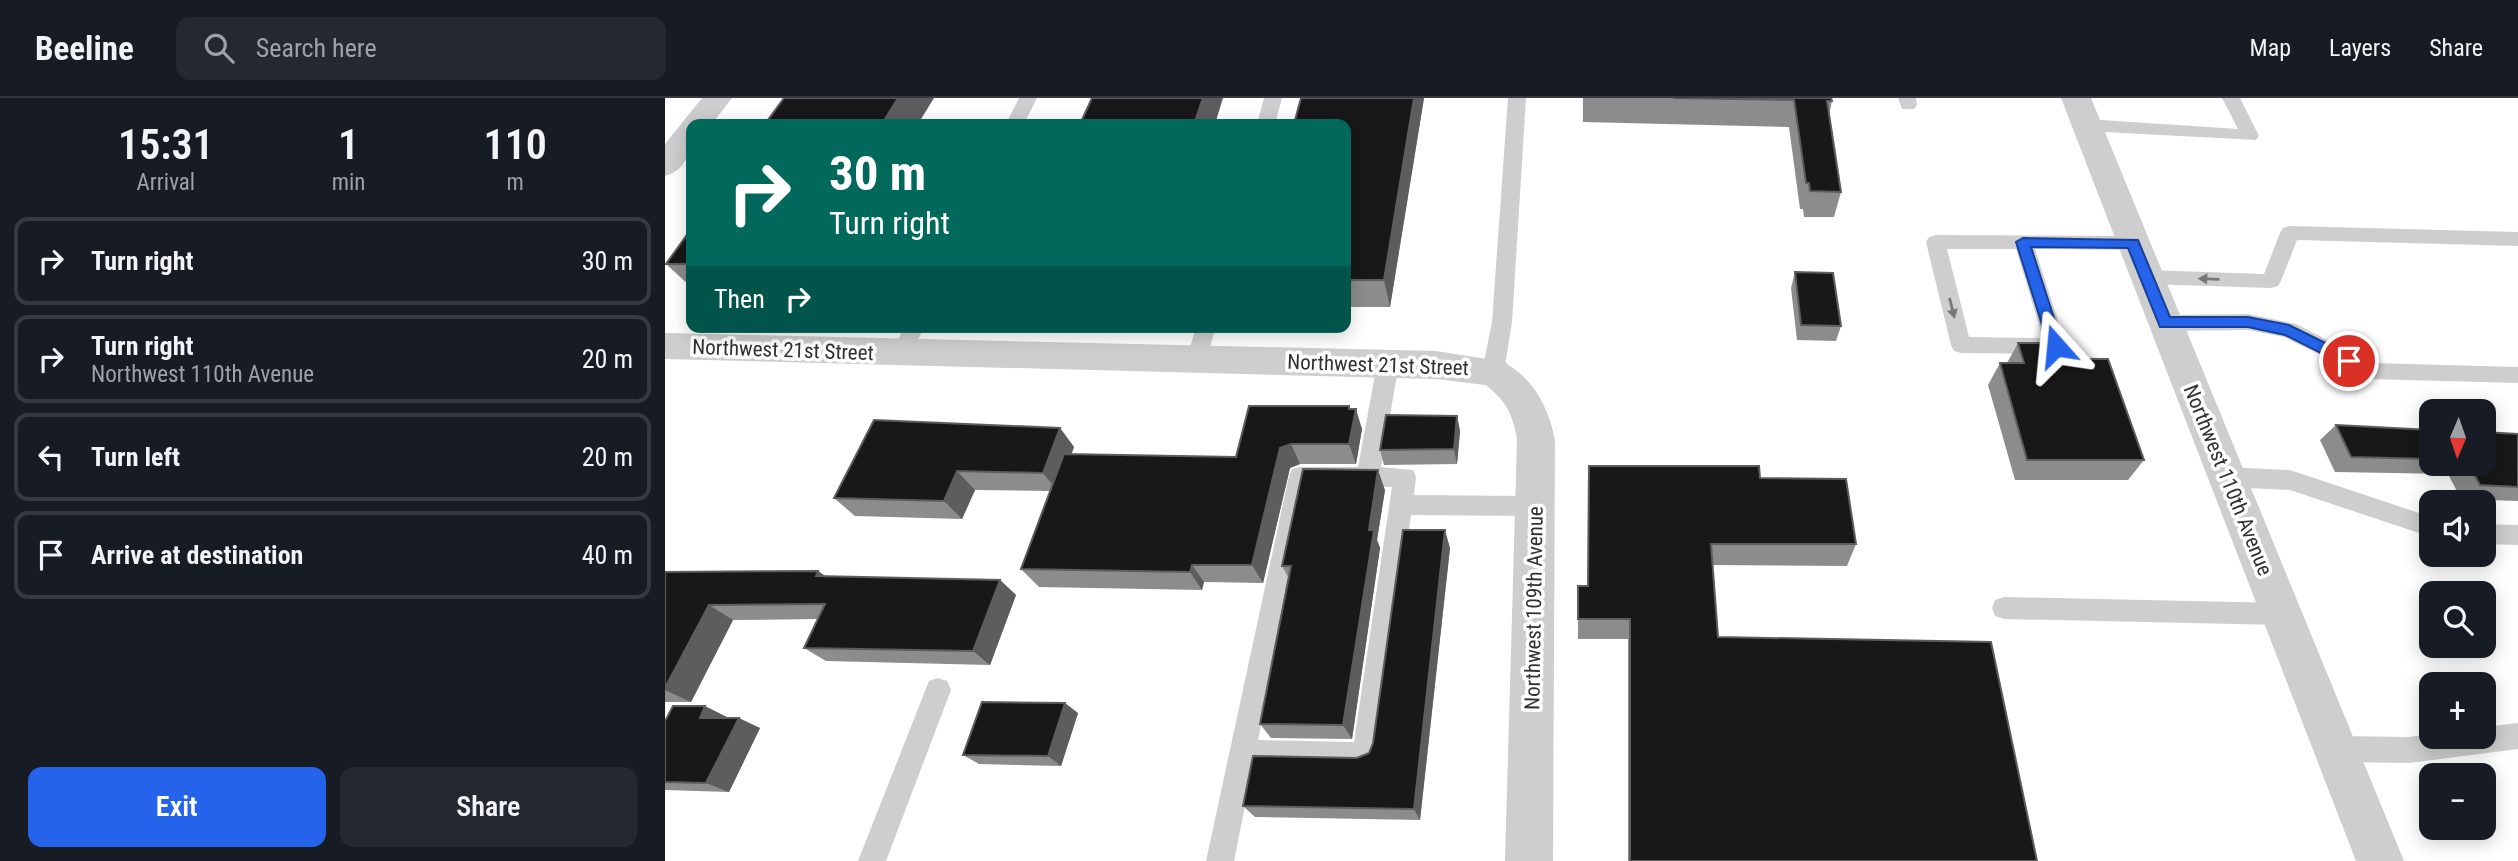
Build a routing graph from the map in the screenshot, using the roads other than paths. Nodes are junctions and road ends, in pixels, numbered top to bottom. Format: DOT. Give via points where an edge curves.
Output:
graph roads {
  1 [pos="717,98"];
  2 [pos="1028,98"];
  3 [pos="1273,98"];
  4 [pos="1517,98"];
  5 [pos="2231,98"];
  6 [pos="2081,111"];
  7 [pos="701,119"];
  8 [pos="1018,119"];
  9 [pos="1267,119"];
  10 [pos="686,138"];
  11 [pos="665,166"];
  12 [pos="2518,239"];
  13 [pos="2023,242"];
  14 [pos="2140,260"];
  15 [pos="2165,323"];
  16 [pos="1204,333"];
  17 [pos="908,340"];
  18 [pos="665,346"];
  19 [pos="1197,361"];
  20 [pos="1388,364"];
  21 [pos="1493,372"];
  22 [pos="2518,375"];
  23 [pos="1368,477"];
  24 [pos="2226,477"];
  25 [pos="1401,505"];
  26 [pos="1537,506"];
  27 [pos="2419,523"];
  28 [pos="2496,535"];
  29 [pos="2518,536"];
  30 [pos="2004,608"];
  31 [pos="2281,614"];
  32 [pos="938,690"];
  33 [pos="2518,736"];
  34 [pos="2335,748"];
  35 [pos="1242,753"];
  36 [pos="871,861"];
  37 [pos="1220,861"];
  38 [pos="1529,861"];
  39 [pos="2380,861"];
  1 -- 7 [label="street"];
  2 -- 8 [label="lane"];
  3 -- 9 [label="lane"];
  4 -- 21 [label="lane, Northwest 21st Street" via="1502,322"];
  5 -- 6 [label="lane" via="2250,136"];
  6 -- 14 [label="street, Northwest 110th Avenue"];
  10 -- 11 [label="street"];
  12 -- 14 [label="lane, one-way" via="2290,233 2271,281"];
  13 -- 13 [label="lane, one-way" via="1936,242 1961,345 2056,346"];
  13 -- 14 [label="lane"];
  14 -- 15 [label="street, Northwest 110th Avenue"];
  15 -- 22 [label="lane" via="2248,322 2289,330 2369,371"];
  15 -- 24 [label="street, Northwest 110th Avenue"];
  16 -- 19 [label="lane"];
  17 -- 18 [label="street, Northwest 21st Street"];
  17 -- 19 [label="street, Northwest 21st Street"];
  19 -- 20 [label="street, Northwest 21st Street"];
  20 -- 21 [label="street, Northwest 21st Street"];
  20 -- 23 [label="lane"];
  21 -- 26 [label="street, Northwest 109th Avenue" via="1522,398 1534,423"];
  23 -- 25 [label="lane" via="1405,477"];
  23 -- 35 [label="lane" via="1300,476"];
  24 -- 27 [label="lane" via="2290,480"];
  24 -- 31 [label="street, Northwest 110th Avenue"];
  25 -- 26 [label="lane"];
  25 -- 35 [label="lane" via="1365,756"];
  26 -- 38 [label="street, Northwest 109th Avenue"];
  28 -- 29 [label="lane"];
  30 -- 31 [label="lane"];
  31 -- 34 [label="street, Northwest 110th Avenue"];
  32 -- 36 [label="lane"];
  33 -- 34 [label="lane" via="2409,750"];
  34 -- 39 [label="street, Northwest 110th Avenue"];
  35 -- 37 [label="lane"];
}
